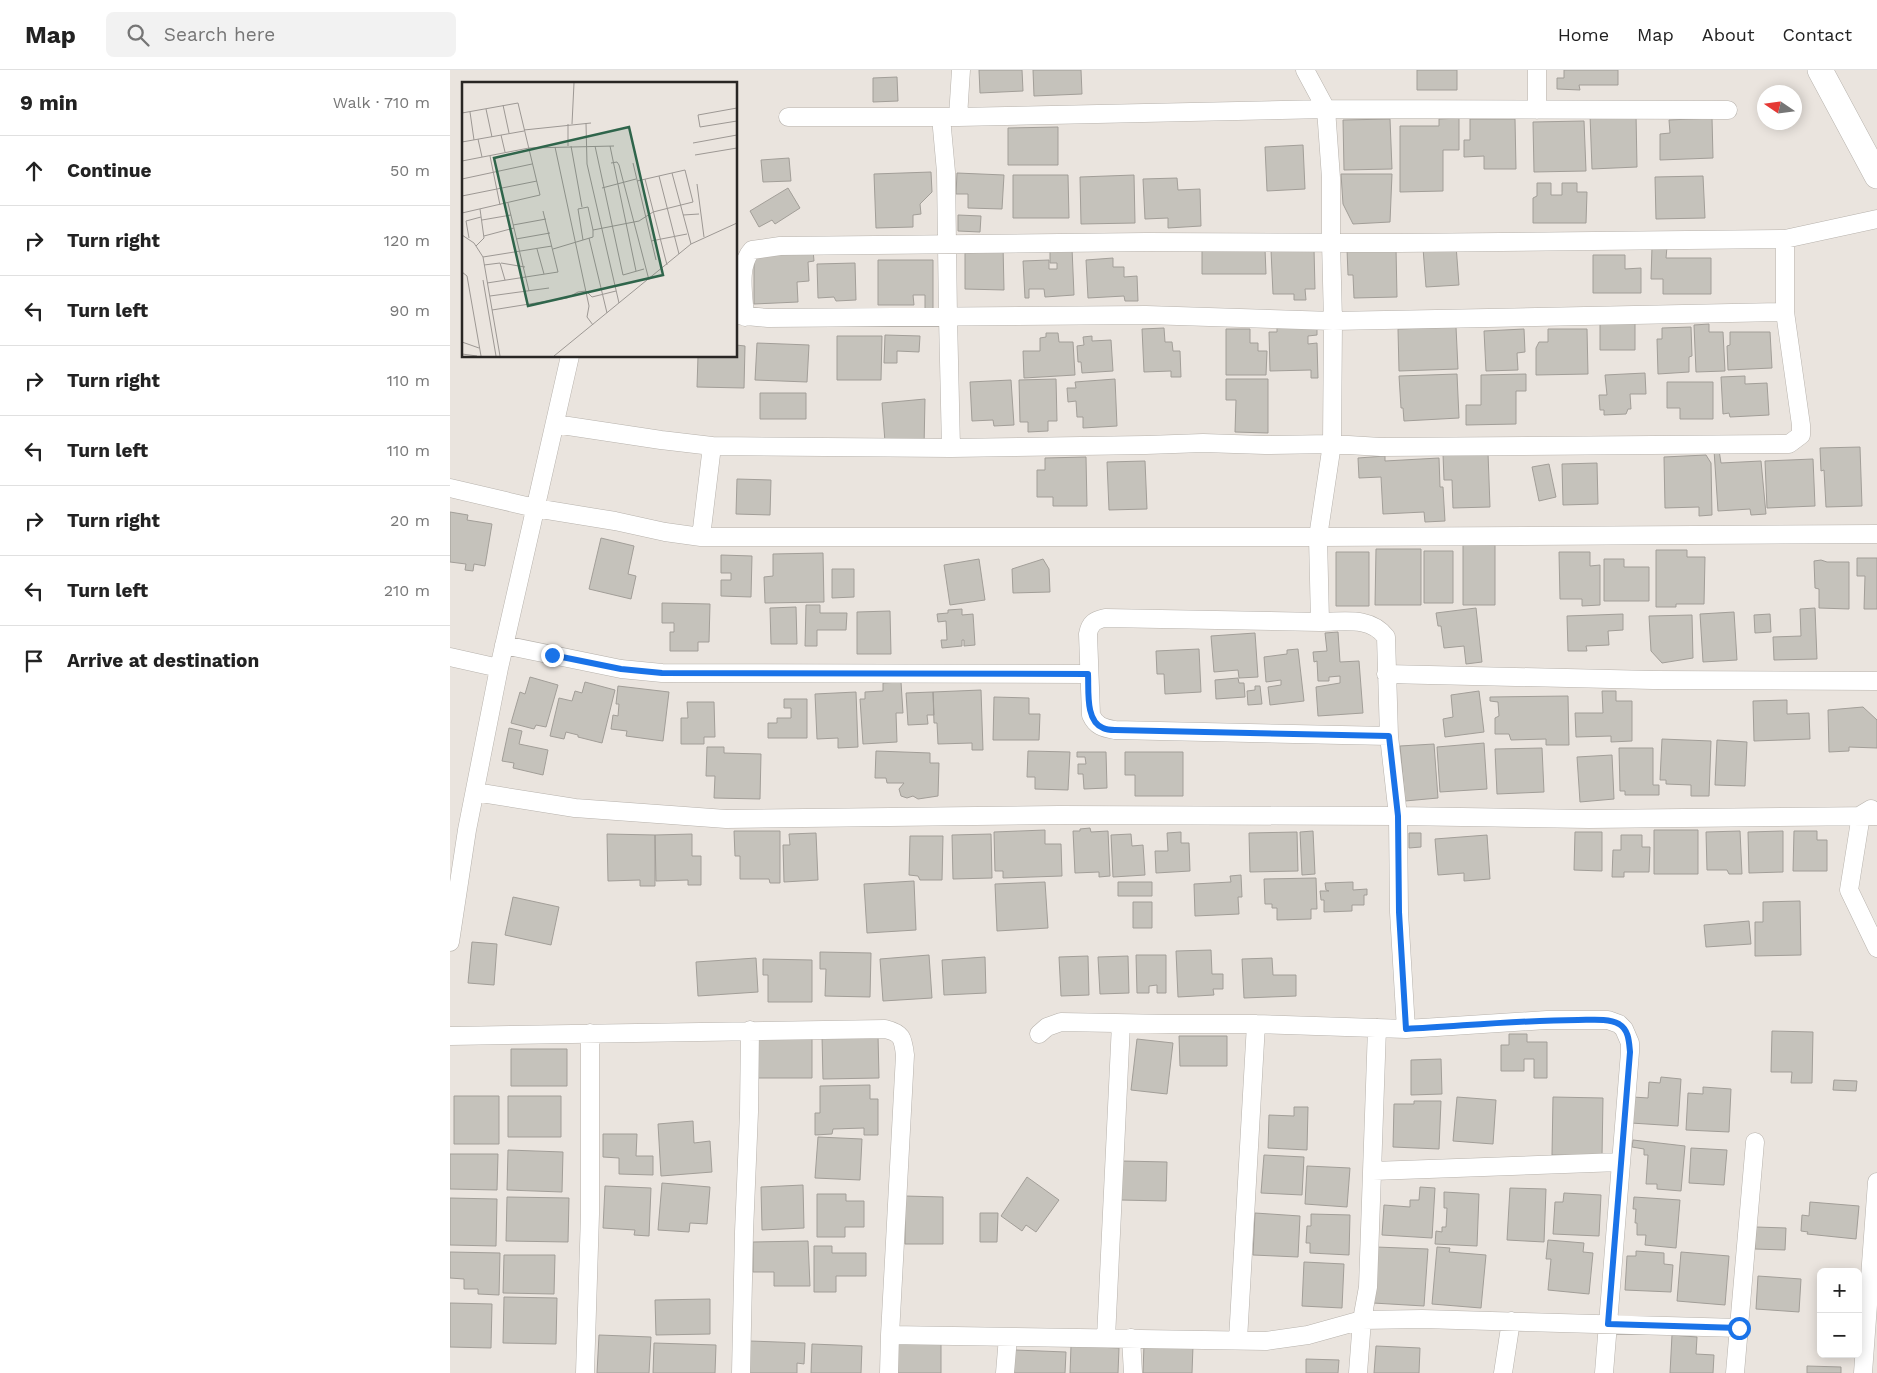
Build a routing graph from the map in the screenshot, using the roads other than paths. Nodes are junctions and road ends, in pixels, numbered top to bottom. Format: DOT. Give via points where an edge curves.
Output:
graph roads {
  1 [pos="961,70"];
  2 [pos="1305,70"];
  3 [pos="1537,70"];
  4 [pos="1820,70"];
  5 [pos="1326,109"];
  6 [pos="1537,110"];
  7 [pos="1728,110"];
  8 [pos="788,116"];
  9 [pos="950,117"];
  10 [pos="1877,176"];
  11 [pos="1877,219"];
  12 [pos="1786,239"];
  13 [pos="1331,241"];
  14 [pos="948,243"];
  15 [pos="1785,312"];
  16 [pos="740,316"];
  17 [pos="948,317"];
  18 [pos="1333,321"];
  19 [pos="570,358"];
  20 [pos="555,424"];
  21 [pos="1332,444"];
  22 [pos="712,446"];
  23 [pos="951,448"];
  24 [pos="450,488"];
  25 [pos="535,508"];
  26 [pos="1877,534"];
  27 [pos="701,537"];
  28 [pos="1318,537"];
  29 [pos="1320,622"];
  30 [pos="504,645"];
  31 [pos="450,656"];
  32 [pos="499,668"];
  33 [pos="1088,674"];
  34 [pos="1386,674"];
  35 [pos="1877,681"];
  36 [pos="1389,736"];
  37 [pos="475,792"];
  38 [pos="1877,805"];
  39 [pos="1869,815"];
  40 [pos="1398,816"];
  41 [pos="450,942"];
  42 [pos="1877,948"];
  43 [pos="1121,1024"];
  44 [pos="1256,1024"];
  45 [pos="1378,1028"];
  46 [pos="1406,1029"];
  47 [pos="750,1030"];
  48 [pos="590,1033"];
  49 [pos="1039,1034"];
  50 [pos="450,1036"];
  51 [pos="1755,1142"];
  52 [pos="1620,1162"];
  53 [pos="1373,1171"];
  54 [pos="1877,1182"];
  55 [pos="1362,1320"];
  56 [pos="1511,1322"];
  57 [pos="1608,1324"];
  58 [pos="1739,1328"];
  59 [pos="890,1335"];
  60 [pos="1008,1337"];
  61 [pos="1106,1338"];
  62 [pos="1131,1338"];
  63 [pos="1238,1340"];
  64 [pos="586,1373"];
  65 [pos="741,1373"];
  66 [pos="889,1373"];
  67 [pos="1005,1373"];
  68 [pos="1132,1373"];
  69 [pos="1358,1373"];
  70 [pos="1503,1373"];
  71 [pos="1604,1373"];
  72 [pos="1735,1373"];
  73 [pos="1863,1373"];
  1 -- 9 [label="street"];
  2 -- 5 [label="street"];
  3 -- 6 [label="street"];
  4 -- 10 [label="street"];
  5 -- 6 [label="street"];
  5 -- 9 [label="street"];
  5 -- 13 [label="street"];
  6 -- 7 [label="street"];
  8 -- 9 [label="street"];
  9 -- 14 [label="street" via="946,172"];
  11 -- 12 [label="street"];
  12 -- 13 [label="street"];
  12 -- 15 [label="street"];
  13 -- 14 [label="street"];
  13 -- 18 [label="street"];
  14 -- 16 [label="street" via="780,246 752,250 746,257 743,273"];
  14 -- 17 [label="street"];
  15 -- 18 [label="street"];
  15 -- 21 [label="street" via="1801,425 1801,435 1789,444 1381,447"];
  16 -- 17 [label="street"];
  17 -- 18 [label="street" via="1146,315"];
  17 -- 23 [label="street"];
  18 -- 21 [label="street"];
  19 -- 20 [label="street"];
  20 -- 22 [label="street"];
  20 -- 25 [label="street"];
  21 -- 23 [label="street"];
  21 -- 28 [label="street"];
  22 -- 23 [label="street"];
  22 -- 27 [label="street"];
  24 -- 25 [label="street"];
  25 -- 27 [label="street"];
  25 -- 30 [label="street"];
  26 -- 28 [label="street"];
  27 -- 28 [label="street"];
  28 -- 29 [label="street"];
  29 -- 33 [label="street" via="1097,619 1088,634"];
  29 -- 34 [label="street" via="1362,622 1381,630 1386,637"];
  30 -- 32 [label="street"];
  30 -- 33 [label="street" via="621,669 662,673"];
  31 -- 32 [label="street"];
  32 -- 37 [label="street"];
  33 -- 36 [label="street" via="1091,715 1103,728"];
  34 -- 35 [label="street"];
  34 -- 36 [label="street"];
  36 -- 40 [label="street"];
  37 -- 40 [label="street" via="574,808 726,819 1059,815"];
  37 -- 41 [label="street"];
  38 -- 39 [label="street"];
  39 -- 40 [label="street" via="1589,819"];
  39 -- 42 [label="street" via="1849,890"];
  40 -- 46 [label="street" via="1399,912"];
  43 -- 44 [label="street"];
  43 -- 49 [label="street" via="1061,1022"];
  43 -- 61 [label="street"];
  44 -- 45 [label="street"];
  44 -- 63 [label="street"];
  45 -- 46 [label="street"];
  45 -- 53 [label="street"];
  46 -- 52 [label="street" via="1548,1020 1608,1020 1619,1024 1628,1035 1630,1052"];
  47 -- 48 [label="street"];
  47 -- 59 [label="street" via="885,1028 901,1036 905,1055"];
  47 -- 65 [label="street"];
  48 -- 50 [label="street"];
  48 -- 64 [label="street"];
  51 -- 58 [label="street"];
  52 -- 53 [label="street"];
  52 -- 57 [label="street"];
  53 -- 55 [label="street" via="1368,1287"];
  54 -- 73 [label="street"];
  55 -- 56 [label="street"];
  55 -- 63 [label="street" via="1287,1339"];
  55 -- 69 [label="street"];
  56 -- 57 [label="street"];
  56 -- 70 [label="street"];
  57 -- 58 [label="street"];
  57 -- 71 [label="street"];
  58 -- 72 [label="street"];
  59 -- 60 [label="street"];
  59 -- 66 [label="street"];
  60 -- 61 [label="street"];
  60 -- 67 [label="street"];
  61 -- 62 [label="street"];
  62 -- 63 [label="street"];
  62 -- 68 [label="street"];
}
